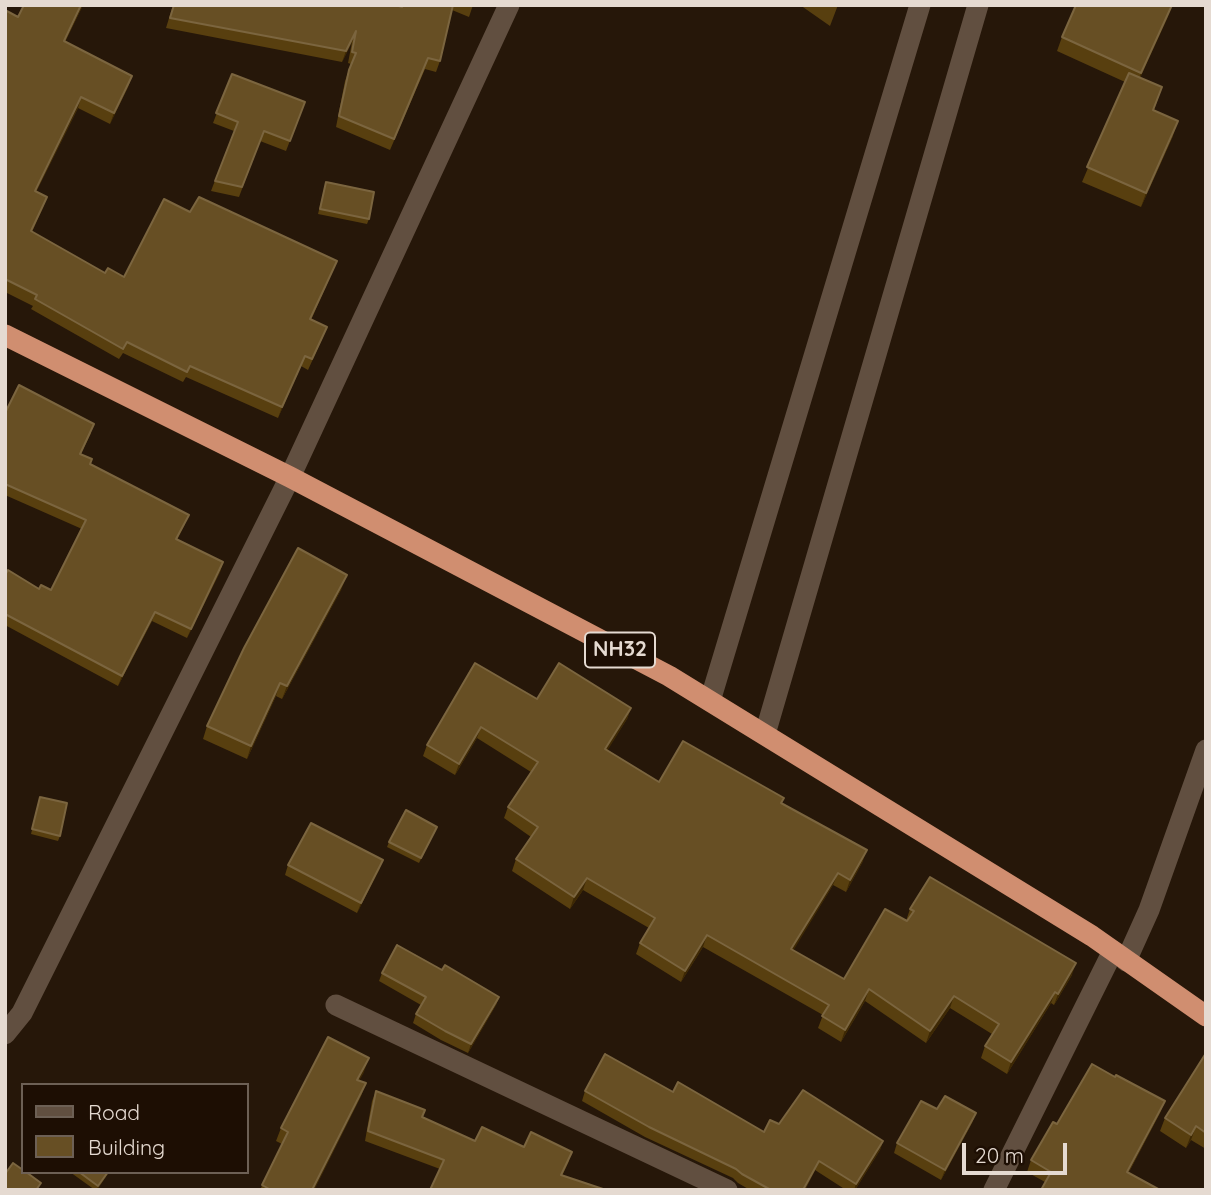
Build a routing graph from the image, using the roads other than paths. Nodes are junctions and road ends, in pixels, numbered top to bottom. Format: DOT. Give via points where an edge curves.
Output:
graph roads {
  1 [pos="509,5"];
  2 [pos="920,5"];
  3 [pos="978,5"];
  4 [pos="5,335"];
  5 [pos="290,477"];
  6 [pos="710,701"];
  7 [pos="765,734"];
  8 [pos="1206,750"];
  9 [pos="1120,956"];
  10 [pos="336,1005"];
  11 [pos="13,1007"];
  12 [pos="1206,1016"];
  13 [pos="5,1034"];
  14 [pos="727,1190"];
  15 [pos="994,1190"];
  1 -- 5 [label="street"];
  2 -- 6 [label="street"];
  3 -- 7 [label="street"];
  4 -- 5 [label="highway, NH32"];
  5 -- 6 [label="highway, NH32"];
  5 -- 11 [label="street"];
  6 -- 7 [label="highway, NH32"];
  7 -- 9 [label="highway, NH32"];
  8 -- 9 [label="street" via="1149,910"];
  9 -- 12 [label="highway, NH32"];
  9 -- 15 [label="street"];
  10 -- 14 [label="street"];
  11 -- 13 [label="street"];
}
